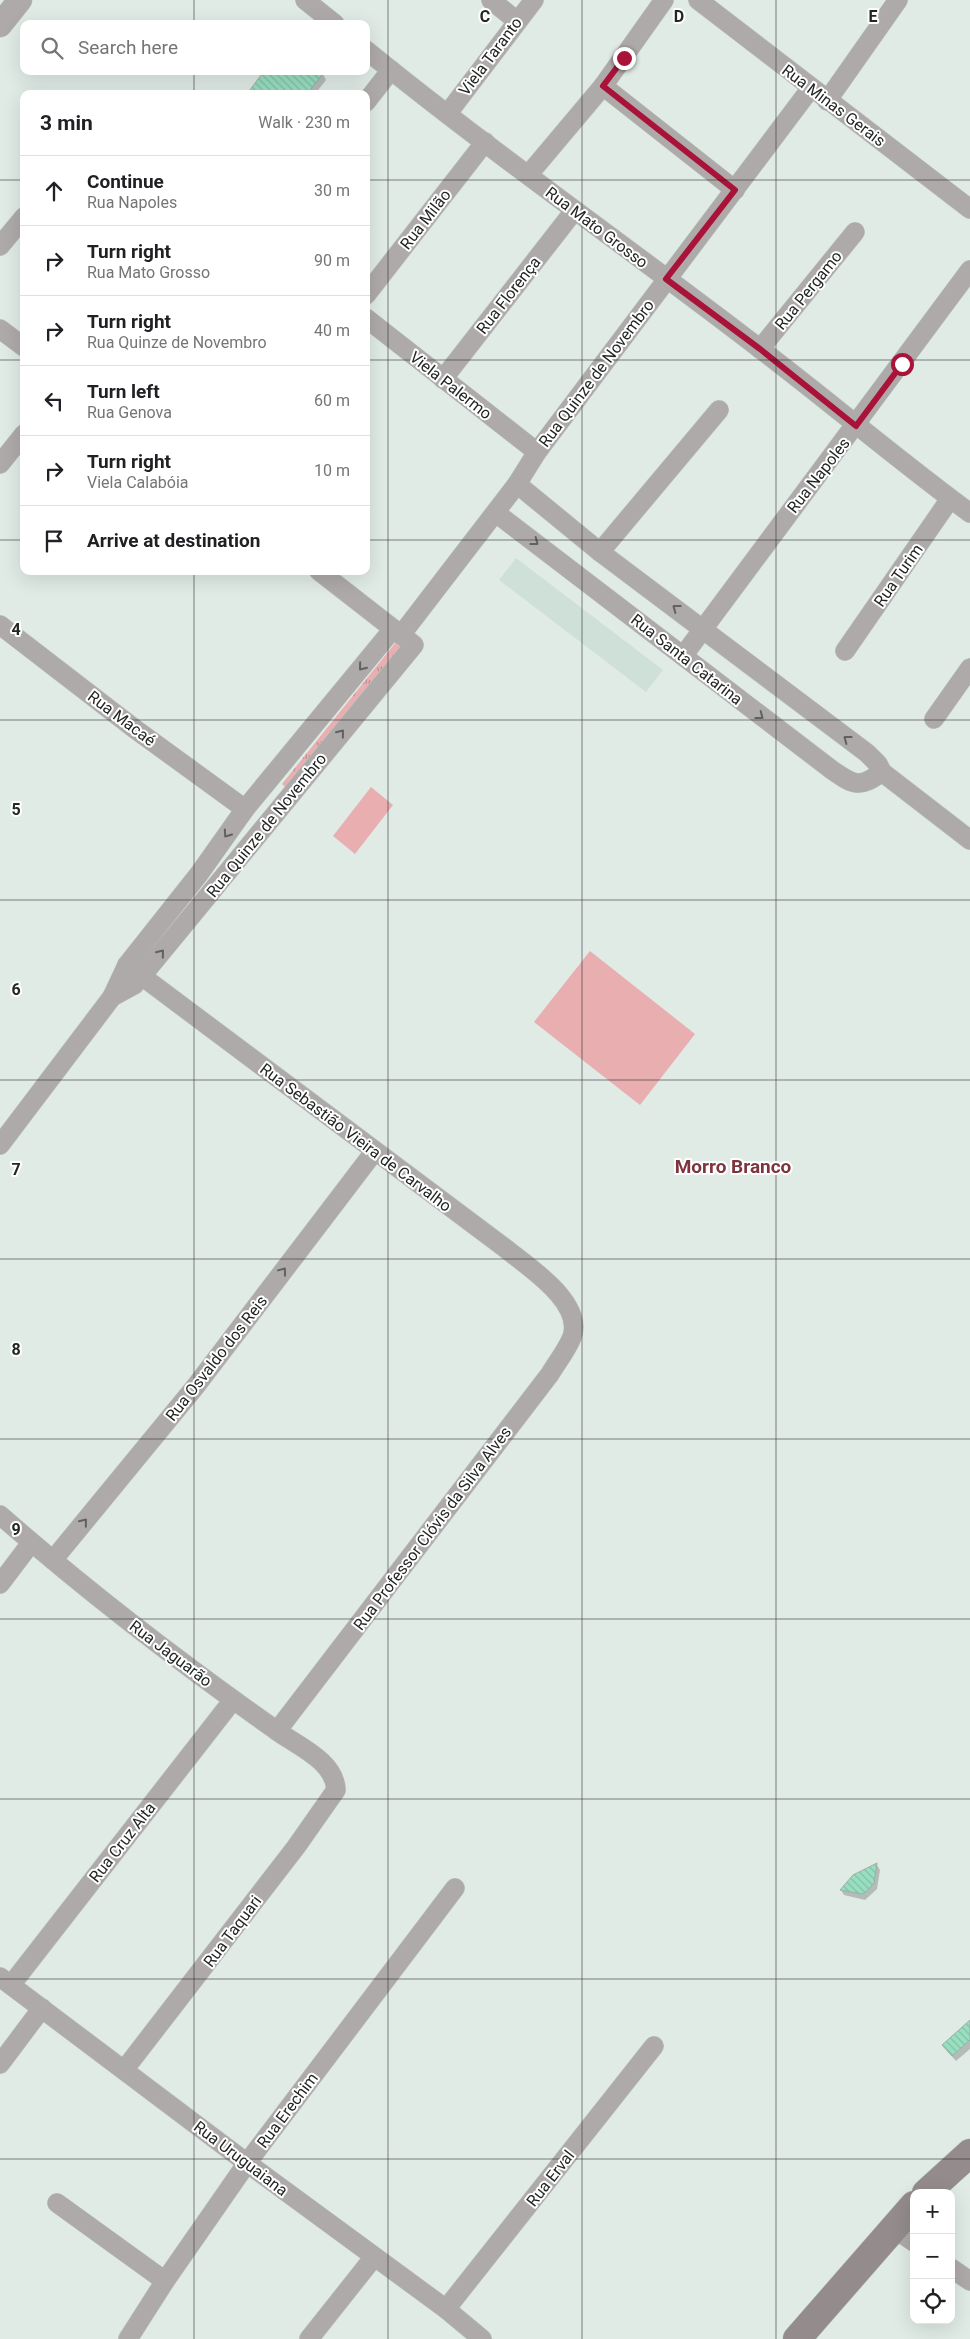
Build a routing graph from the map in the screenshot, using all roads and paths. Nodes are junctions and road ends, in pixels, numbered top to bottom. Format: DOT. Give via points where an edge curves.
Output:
graph roads {
  1 [pos="20,0"];
  2 [pos="491,0"];
  3 [pos="534,0"];
  4 [pos="664,0"];
  5 [pos="698,0"];
  6 [pos="898,0"];
  7 [pos="310,1"];
  8 [pos="331,20"];
  9 [pos="517,21"];
  10 [pos="0,25"];
  11 [pos="370,53"];
  12 [pos="391,70"];
  13 [pos="603,86"];
  14 [pos="811,88"];
  15 [pos="370,97"];
  16 [pos="827,101"];
  17 [pos="448,113"];
  18 [pos="485,142"];
  19 [pos="529,174"];
  20 [pos="735,190"];
  21 [pos="970,209"];
  22 [pos="574,211"];
  23 [pos="20,222"];
  24 [pos="855,232"];
  25 [pos="0,246"];
  26 [pos="970,270"];
  27 [pos="666,279"];
  28 [pos="370,290"];
  29 [pos="370,321"];
  30 [pos="0,329"];
  31 [pos="20,344"];
  32 [pos="760,349"];
  33 [pos="443,379"];
  34 [pos="719,410"];
  35 [pos="856,426"];
  36 [pos="20,439"];
  37 [pos="537,452"];
  38 [pos="0,464"];
  39 [pos="517,484"];
  40 [pos="950,499"];
  41 [pos="496,513"];
  42 [pos="970,513"];
  43 [pos="600,552"];
  44 [pos="324,575"];
  45 [pos="0,625"];
  46 [pos="703,629"];
  47 [pos="402,636"];
  48 [pos="845,651"];
  49 [pos="683,656"];
  50 [pos="970,668"];
  51 [pos="934,719"];
  52 [pos="882,772"];
  53 [pos="264,787"];
  54 [pos="284,803"];
  55 [pos="245,808"];
  56 [pos="970,840"];
  57 [pos="134,971"];
  58 [pos="0,1145"];
  59 [pos="374,1152"];
  60 [pos="573,1319"];
  61 [pos="0,1516"];
  62 [pos="32,1543"];
  63 [pos="53,1560"];
  64 [pos="0,1584"];
  65 [pos="233,1700"];
  66 [pos="277,1731"];
  67 [pos="336,1790"];
  68 [pos="455,1888"];
  69 [pos="6,1981"];
  70 [pos="42,2008"];
  71 [pos="654,2046"];
  72 [pos="0,2064"];
  73 [pos="124,2070"];
  74 [pos="970,2153"];
  75 [pos="247,2163"];
  76 [pos="930,2189"];
  77 [pos="57,2203"];
  78 [pos="910,2217"];
  79 [pos="903,2235"];
  80 [pos="374,2257"];
  81 [pos="955,2271"];
  82 [pos="165,2281"];
  83 [pos="970,2281"];
  84 [pos="446,2309"];
  85 [pos="128,2339"];
  86 [pos="308,2339"];
  87 [pos="482,2339"];
  88 [pos="797,2339"];
  1 -- 10 [label="street"];
  2 -- 9 [label="street"];
  3 -- 9 [label="street, Viela Taranto"];
  4 -- 13 [label="street"];
  5 -- 14 [label="street, Rua Minas Gerais"];
  6 -- 16 [label="street"];
  7 -- 8 [label="street"];
  9 -- 17 [label="street, Viela Taranto"];
  11 -- 12 [label="street, Rua Mato Grosso"];
  12 -- 15 [label="street"];
  12 -- 17 [label="street, Rua Mato Grosso"];
  13 -- 19 [label="street"];
  13 -- 20 [label="street"];
  14 -- 16 [label="street, Rua Minas Gerais"];
  14 -- 20 [label="street, Rua Quinze de Novembro"];
  16 -- 21 [label="street, Rua Minas Gerais"];
  17 -- 18 [label="street, Rua Mato Grosso"];
  18 -- 19 [label="street, Rua Mato Grosso"];
  18 -- 28 [label="street, Rua Milão"];
  19 -- 22 [label="street, Rua Mato Grosso"];
  20 -- 27 [label="street, Rua Quinze de Novembro"];
  22 -- 27 [label="street, Rua Mato Grosso"];
  22 -- 33 [label="street, Rua Florença"];
  23 -- 25 [label="street"];
  24 -- 32 [label="street, Rua Pergamo"];
  26 -- 35 [label="street, Rua Napoles"];
  27 -- 32 [label="street, Rua Mato Grosso"];
  27 -- 37 [label="street, Rua Quinze de Novembro"];
  29 -- 33 [label="street, Viela Palermo"];
  30 -- 31 [label="street"];
  32 -- 35 [label="street, Rua Mato Grosso"];
  33 -- 37 [label="street, Viela Palermo"];
  34 -- 43 [label="street"];
  35 -- 40 [label="street, Rua Mato Grosso"];
  35 -- 46 [label="street, Rua Napoles"];
  36 -- 38 [label="street"];
  37 -- 39 [label="street, Rua Quinze de Novembro"];
  39 -- 41 [label="street, Rua Quinze de Novembro"];
  39 -- 43 [label="street, Rua Santa Catarina"];
  40 -- 42 [label="street, Rua Mato Grosso"];
  40 -- 48 [label="street, Rua Turim"];
  41 -- 47 [label="street, Rua Quinze de Novembro"];
  41 -- 49 [label="street, Rua Santa Catarina, one-way"];
  46 -- 43 [label="street, Rua Santa Catarina, one-way"];
  44 -- 47 [label="street"];
  45 -- 55 [label="street, Rua Macaé"];
  46 -- 49 [label="street, Rua Napoles"];
  52 -- 46 [label="street, Rua Santa Catarina, one-way" via="867,753"];
  47 -- 53 [label="street, Rua Quinze de Novembro, one-way"];
  54 -- 47 [label="street, Rua Quinze de Novembro, one-way"];
  49 -- 52 [label="street, Rua Santa Catarina, one-way" via="848,781 868,783"];
  50 -- 51 [label="street"];
  52 -- 56 [label="street, Rua Santa Catarina"];
  53 -- 54 [label="street"];
  53 -- 55 [label="street, Rua Quinze de Novembro"];
  57 -- 54 [label="street, Rua Quinze de Novembro, one-way"];
  55 -- 57 [label="street, Rua Quinze de Novembro, one-way"];
  57 -- 58 [label="street, Rua Quinze de Novembro"];
  57 -- 59 [label="street, Rua Sebastião Vieira de Carvalho"];
  59 -- 60 [label="street, Rua Sebastião Vieira de Carvalho" via="549,1284"];
  63 -- 59 [label="street, Rua Osvaldo dos Reis, one-way" via="196,1387"];
  60 -- 66 [label="street, Rua Professor Clóvis da Silva Alves" via="572,1337 550,1374"];
  61 -- 62 [label="street, Rua Jaguarão"];
  62 -- 63 [label="street, Rua Jaguarão"];
  62 -- 64 [label="street"];
  63 -- 65 [label="street, Rua Jaguarão"];
  65 -- 66 [label="street, Rua Jaguarão"];
  65 -- 69 [label="street, Rua Cruz Alta"];
  66 -- 67 [label="street, Rua Jaguarão" via="325,1765 334,1776"];
  67 -- 73 [label="street, Rua Taquari" via="290,1855"];
  68 -- 75 [label="street, Rua Erechim"];
  69 -- 70 [label="street, Rua Uruguaiana"];
  70 -- 72 [label="street"];
  70 -- 73 [label="street, Rua Uruguaiana"];
  71 -- 84 [label="street, Rua Erval"];
  73 -- 75 [label="street, Rua Uruguaiana"];
  74 -- 76 [label="main road"];
  75 -- 80 [label="street, Rua Uruguaiana"];
  75 -- 82 [label="street, Rua Erechim"];
  77 -- 82 [label="street"];
  78 -- 79 [label="main road"];
  79 -- 88 [label="main road"];
  80 -- 84 [label="street, Rua Uruguaiana"];
  80 -- 86 [label="street"];
  81 -- 83 [label="street"];
  82 -- 85 [label="street, Rua Erechim"];
  84 -- 87 [label="street, Rua Uruguaiana"];
}
